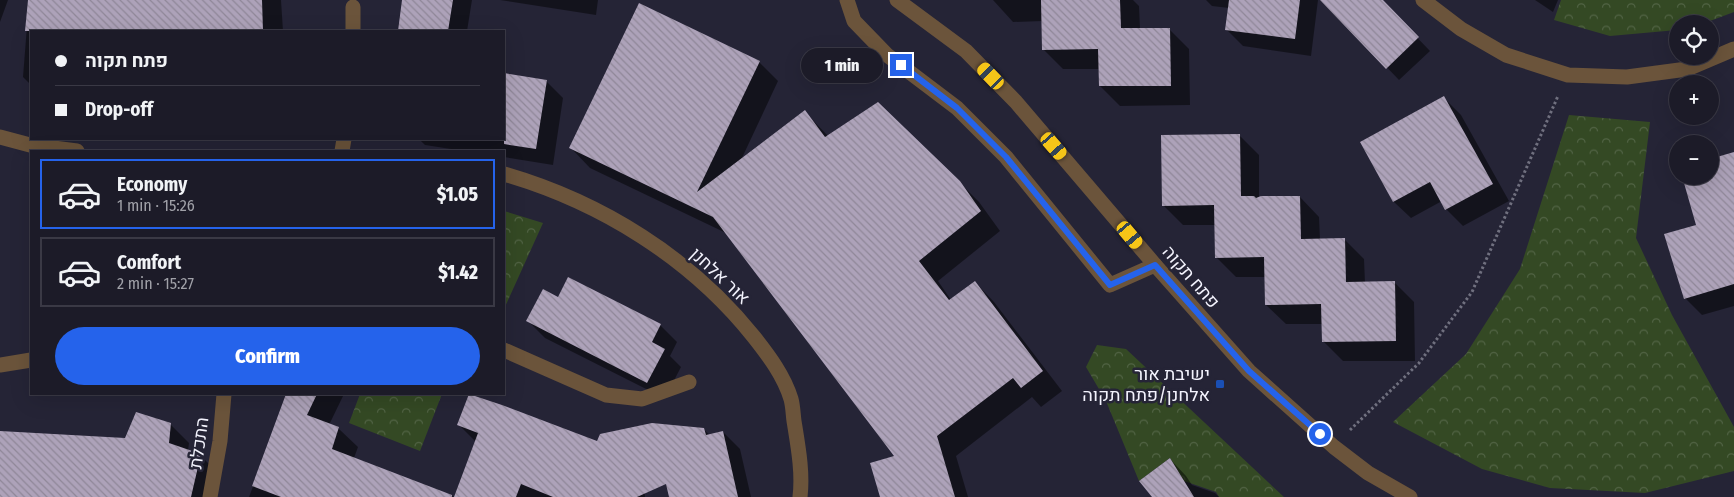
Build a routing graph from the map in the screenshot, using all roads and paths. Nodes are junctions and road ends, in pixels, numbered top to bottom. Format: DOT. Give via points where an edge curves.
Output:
graph roads {
  1 [pos="847,0"];
  2 [pos="897,0"];
  3 [pos="1423,0"];
  4 [pos="353,7"];
  5 [pos="353,30"];
  6 [pos="1734,49"];
  7 [pos="1568,75"];
  8 [pos="0,136"];
  9 [pos="67,150"];
  10 [pos="505,174"];
  11 [pos="1155,265"];
  12 [pos="505,350"];
  13 [pos="30,360"];
  14 [pos="0,365"];
  15 [pos="690,382"];
  16 [pos="224,395"];
  17 [pos="1334,447"];
  18 [pos="210,497"];
  19 [pos="800,497"];
  20 [pos="1410,497"];
  1 -- 11 [label="street" via="854,21 887,55 957,108 1006,157 1110,285"];
  2 -- 11 [label="street, פתח תקוה" via="966,51 1016,102"];
  3 -- 7 [label="street" via="1461,29 1506,55"];
  4 -- 5 [label="street"];
  6 -- 7 [label="street" via="1687,69 1627,77"];
  7 -- 17 [label="path" via="1472,292 1419,363"];
  8 -- 9 [label="street" via="30,146"];
  10 -- 19 [label="street, אור אלחנן" via="539,184 599,211 658,246 708,286 741,320 774,363 791,399 798,443"];
  11 -- 17 [label="street, פתח תקוה" via="1249,371"];
  12 -- 15 [label="street" via="606,395 642,400"];
  13 -- 14 [label="street"];
  16 -- 18 [label="street, התכלת"];
  17 -- 20 [label="street, פתח תקוה"];
}
